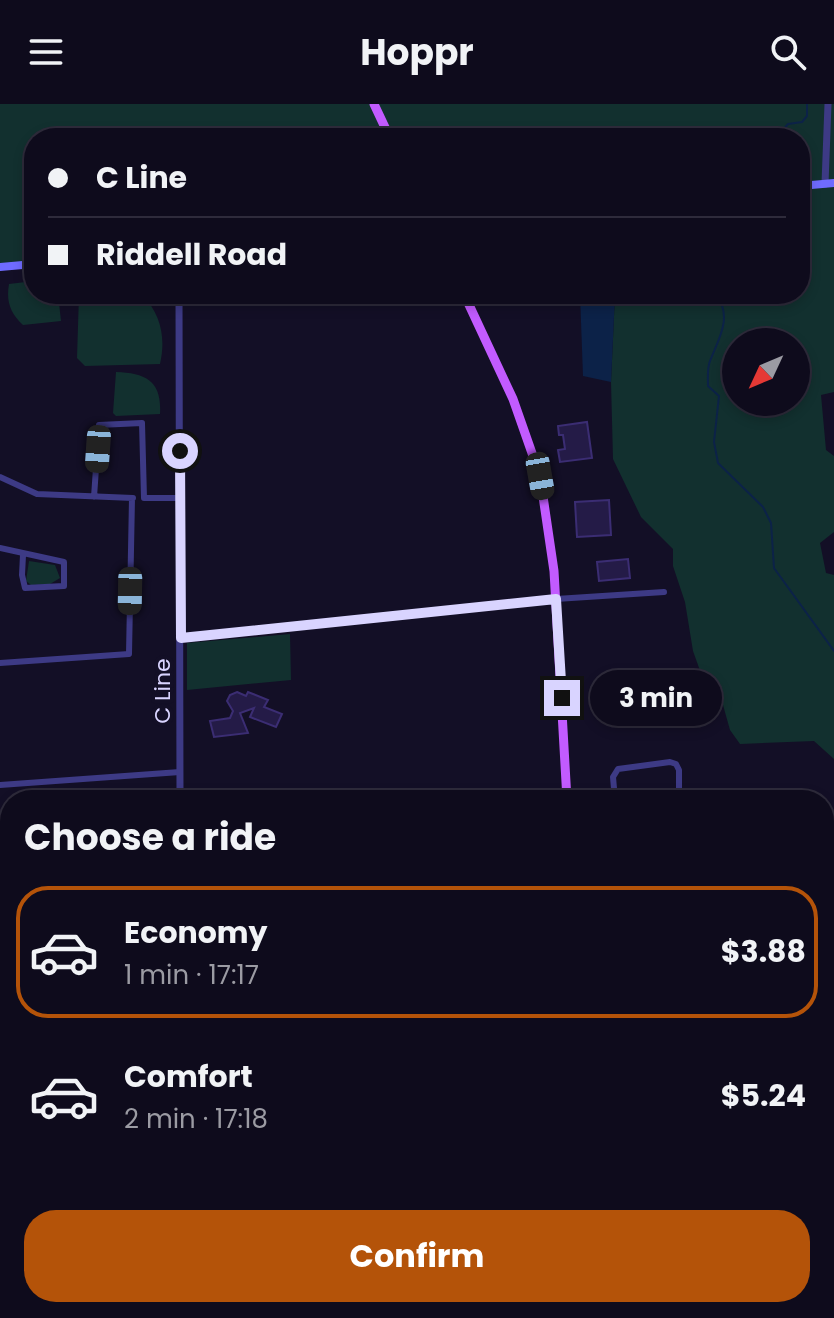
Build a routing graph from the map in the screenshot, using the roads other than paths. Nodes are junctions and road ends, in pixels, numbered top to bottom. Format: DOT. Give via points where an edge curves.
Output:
graph roads {
  1 [pos="374,104"];
  2 [pos="828,104"];
  3 [pos="385,128"];
  4 [pos="830,183"];
  5 [pos="810,185"];
  6 [pos="24,265"];
  7 [pos="0,267"];
  8 [pos="179,304"];
  9 [pos="469,304"];
  10 [pos="0,477"];
  11 [pos="94,497"];
  12 [pos="132,498"];
  13 [pos="144,498"];
  14 [pos="179,498"];
  15 [pos="0,548"];
  16 [pos="23,555"];
  17 [pos="664,592"];
  18 [pos="556,599"];
  19 [pos="181,638"];
  20 [pos="0,663"];
  21 [pos="180,772"];
  22 [pos="0,785"];
  23 [pos="180,790"];
  24 [pos="566,790"];
  25 [pos="614,790"];
  26 [pos="679,790"];
  1 -- 3 [label="main road"];
  2 -- 4 [label="street"];
  4 -- 5 [label="main road"];
  6 -- 7 [label="main road"];
  8 -- 14 [label="street, C Line"];
  9 -- 18 [label="main road" via="513,399 540,476"];
  10 -- 11 [label="street" via="37,494"];
  11 -- 12 [label="street"];
  11 -- 13 [label="street" via="99,425 142,423"];
  12 -- 13 [label="street"];
  12 -- 20 [label="street" via="129,654"];
  13 -- 14 [label="street"];
  14 -- 19 [label="street, C Line"];
  15 -- 16 [label="street"];
  16 -- 16 [label="street" via="25,588 64,586 64,562"];
  17 -- 18 [label="street"];
  18 -- 19 [label="street"];
  18 -- 24 [label="main road"];
  19 -- 21 [label="street, C Line"];
  21 -- 22 [label="street"];
  21 -- 23 [label="street, C Line"];
  25 -- 26 [label="street" via="618,769 673,762 679,770"];
}
